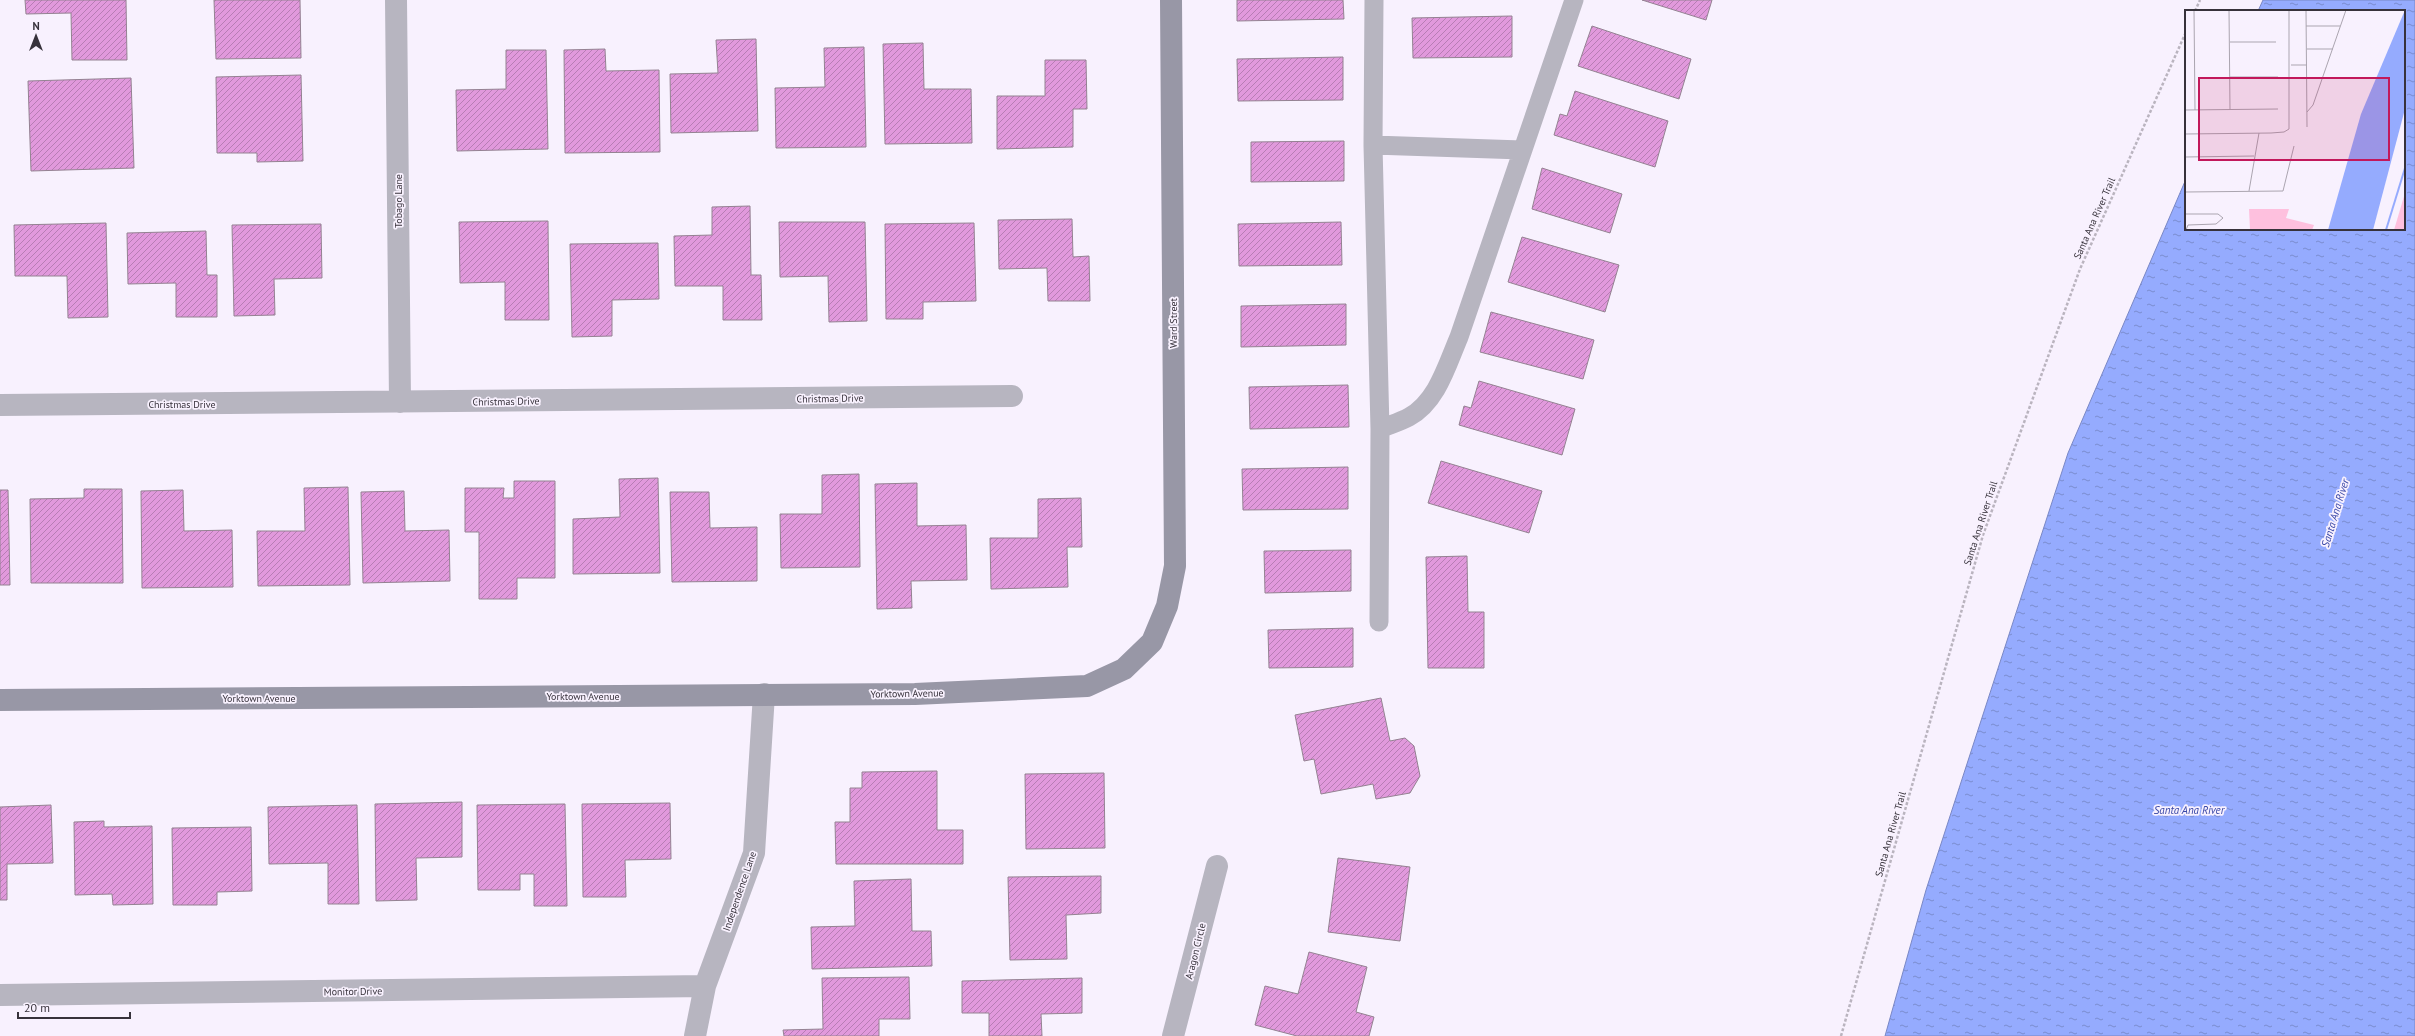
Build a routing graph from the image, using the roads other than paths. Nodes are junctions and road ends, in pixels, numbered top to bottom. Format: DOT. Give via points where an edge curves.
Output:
graph roads {
  1 [pos="396,0"];
  2 [pos="1171,0"];
  3 [pos="1374,0"];
  4 [pos="1574,0"];
  5 [pos="1373,145"];
  6 [pos="1522,150"];
  7 [pos="1012,396"];
  8 [pos="400,402"];
  9 [pos="0,405"];
  10 [pos="1380,429"];
  11 [pos="1379,622"];
  12 [pos="1152,642"];
  13 [pos="764,694"];
  14 [pos="0,700"];
  15 [pos="1217,866"];
  16 [pos="705,986"];
  17 [pos="0,995"];
  18 [pos="695,1036"];
  19 [pos="1173,1036"];
  1 -- 8 [label="street, Tobago Lane"];
  2 -- 12 [label="street, Ward Street" via="1175,566 1167,606"];
  3 -- 5 [label="lane"];
  4 -- 6 [label="lane"];
  5 -- 6 [label="lane"];
  5 -- 10 [label="lane"];
  6 -- 10 [label="lane" via="1459,337 1441,379 1426,404 1410,417"];
  7 -- 8 [label="street, Christmas Drive"];
  8 -- 9 [label="street, Christmas Drive"];
  10 -- 11 [label="lane"];
  12 -- 13 [label="street, Yorktown Avenue" via="1124,669 1087,686 915,694"];
  13 -- 14 [label="street, Yorktown Avenue"];
  13 -- 16 [label="street, Independence Lane" via="754,853"];
  15 -- 19 [label="street, Aragon Circle"];
  16 -- 17 [label="street, Monitor Drive"];
  16 -- 18 [label="street, Independence Lane"];
}
